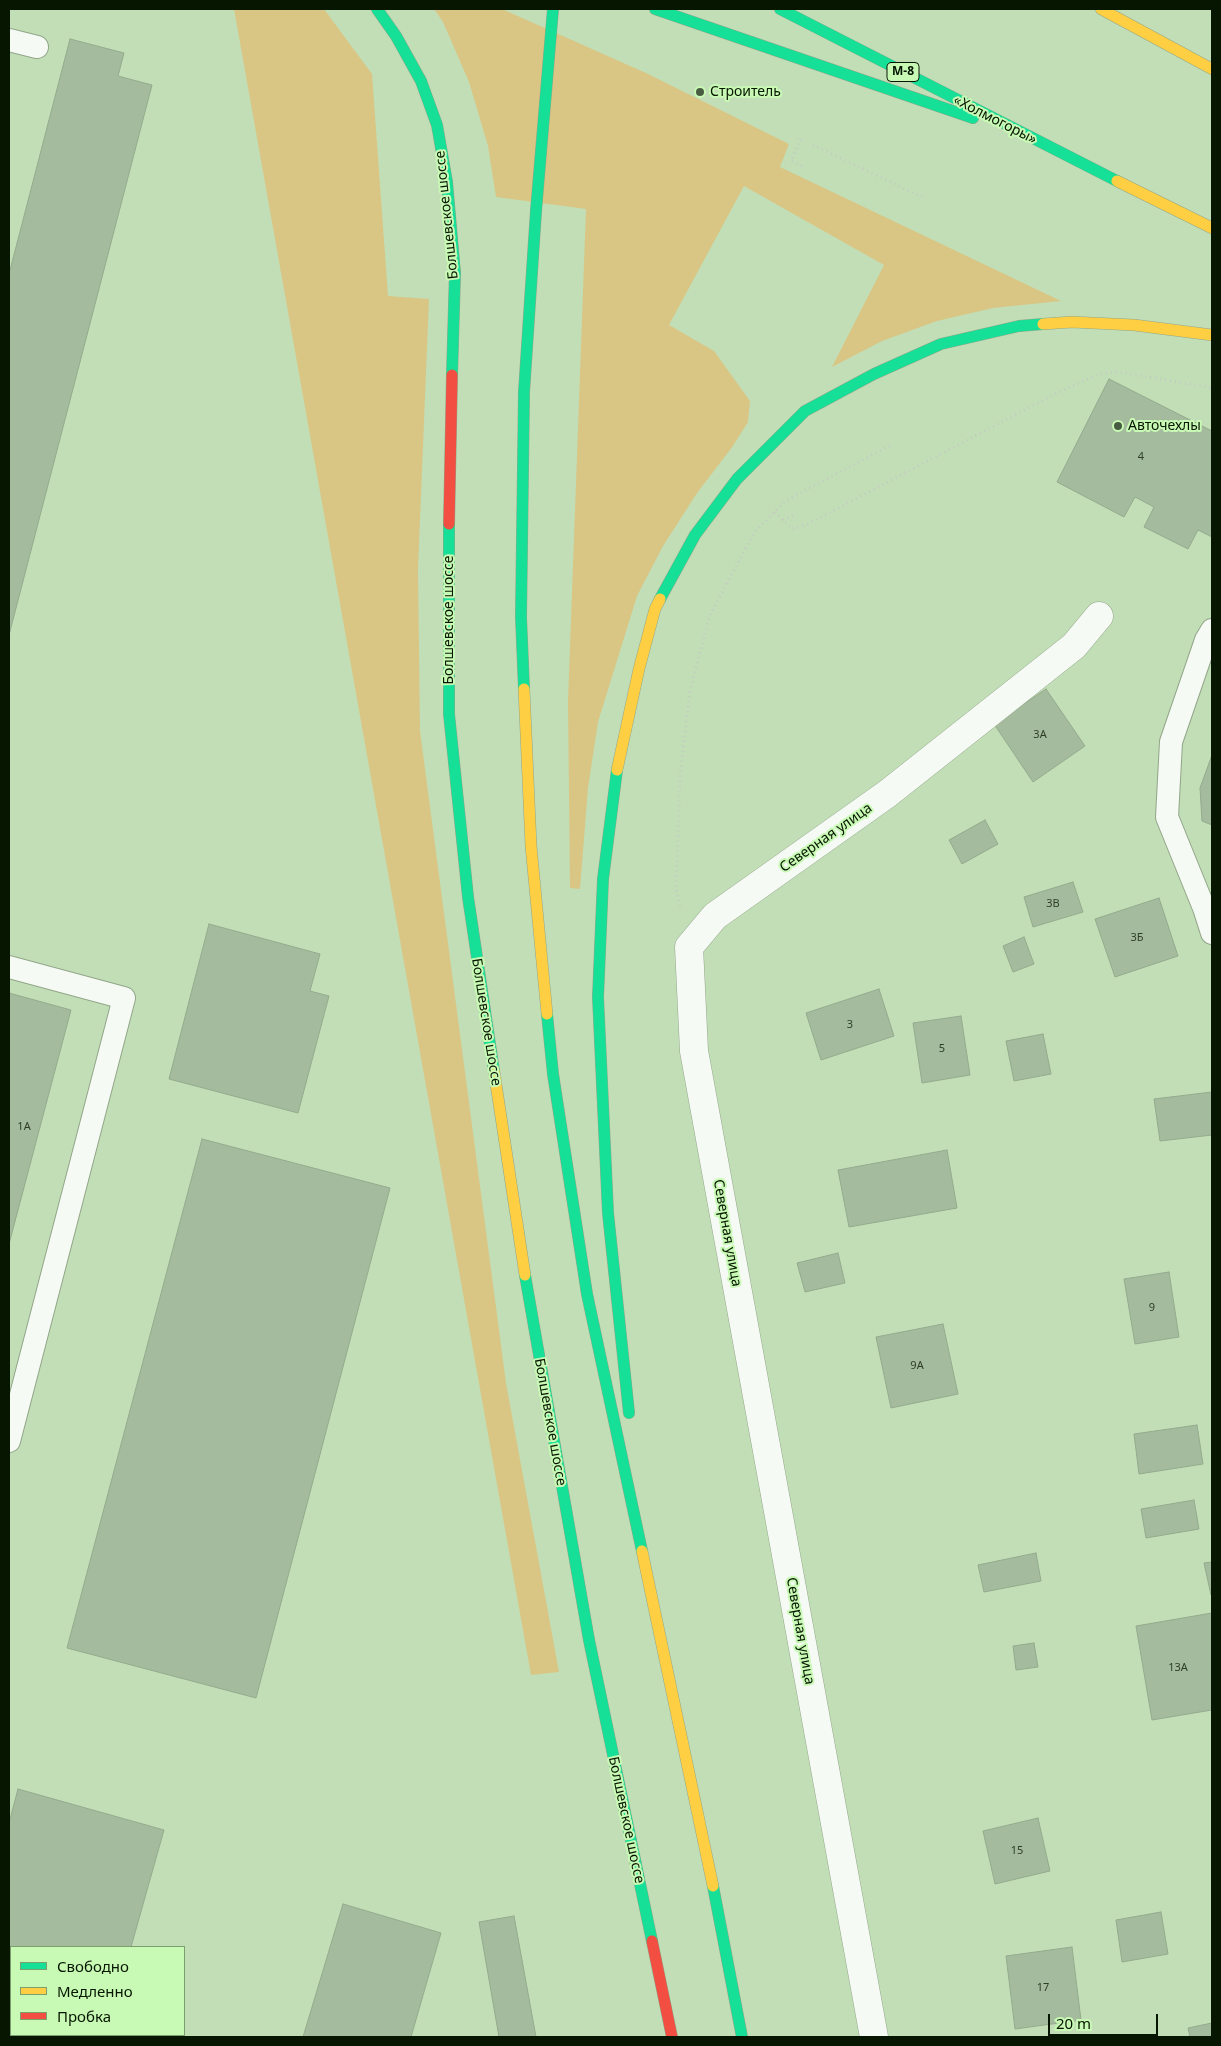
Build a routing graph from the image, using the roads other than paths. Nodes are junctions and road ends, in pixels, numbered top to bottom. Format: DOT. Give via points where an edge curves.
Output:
graph roads {
  1 [pos="377,9"];
  2 [pos="554,9"];
  3 [pos="655,9"];
  4 [pos="780,9"];
  5 [pos="1101,9"];
  6 [pos="9,40"];
  7 [pos="37,47"];
  8 [pos="1212,69"];
  9 [pos="1026,136"];
  10 [pos="1212,228"];
  11 [pos="1212,335"];
  12 [pos="1099,616"];
  13 [pos="1210,637"];
  14 [pos="1212,933"];
  15 [pos="9,967"];
  16 [pos="630,1426"];
  17 [pos="9,1441"];
  18 [pos="633,1455"];
  19 [pos="643,1551"];
  20 [pos="672,2037"];
  21 [pos="742,2037"];
  22 [pos="874,2037"];
  1 -- 20 [label="main road, Болшевское шоссе" via="421,81 437,125 447,182 455,273 449,514 449,714 468,897 524,1269 585,1620"];
  2 -- 19 [label="main road, bridge" via="524,392 521,617 531,846 553,1074 588,1294"];
  3 -- 9 [label="main road"];
  4 -- 9 [label="main road, «Холмогоры» / М-8"];
  5 -- 8 [label="main road"];
  6 -- 7 [label="lane"];
  9 -- 10 [label="main road, «Холмогоры» / М-8"];
  11 -- 16 [label="main road" via="1134,325 1072,322 1019,326 941,344 874,374 805,411 737,479 695,535 655,609 618,765 603,879 598,997 608,1213"];
  12 -- 22 [label="street, Северная улица" via="1074,646 887,794 715,916 689,947 694,1051"];
  13 -- 14 [label="lane" via="1171,742 1167,817"];
  15 -- 17 [label="lane" via="124,998"];
  18 -- 19 [label="main road"];
  19 -- 21 [label="main road"];
}
